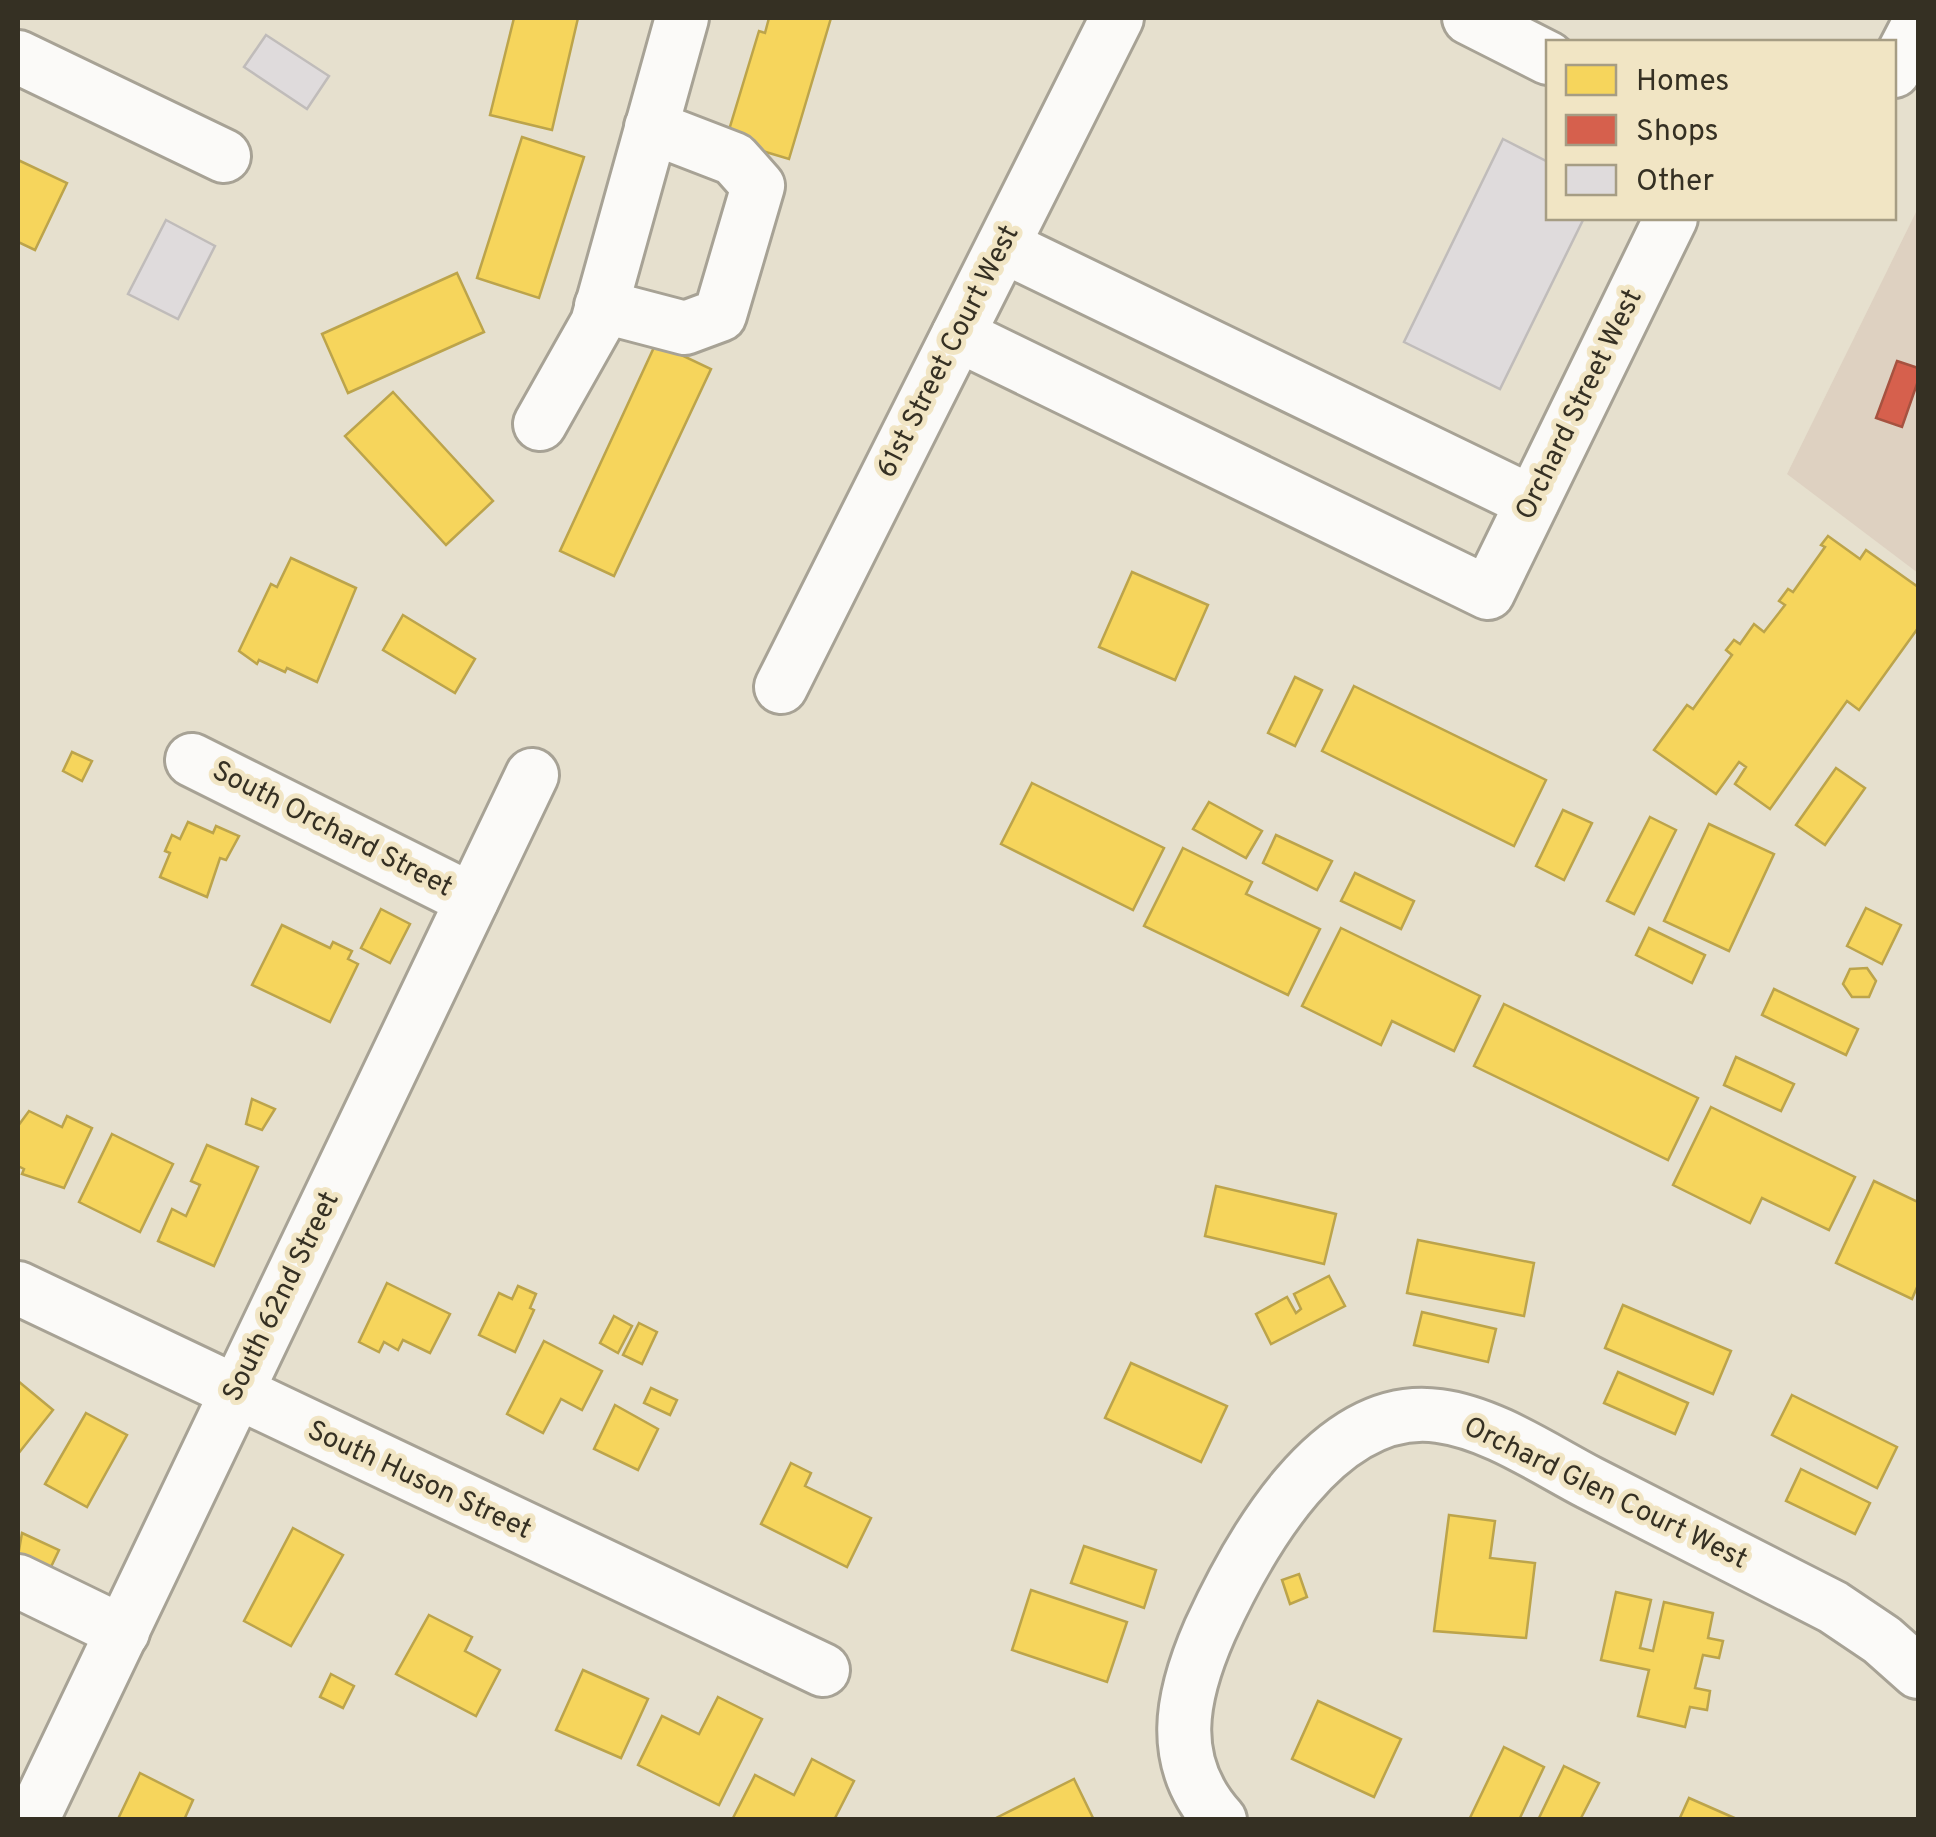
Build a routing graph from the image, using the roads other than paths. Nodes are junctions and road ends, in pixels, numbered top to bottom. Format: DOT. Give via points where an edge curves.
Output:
graph roads {
  1 [pos="682,18"];
  2 [pos="1118,18"];
  3 [pos="1469,18"];
  4 [pos="1918,26"];
  5 [pos="18,57"];
  6 [pos="1546,57"];
  7 [pos="1896,68"];
  8 [pos="651,127"];
  9 [pos="224,156"];
  10 [pos="1670,220"];
  11 [pos="1002,246"];
  12 [pos="602,306"];
  13 [pos="958,336"];
  14 [pos="540,424"];
  15 [pos="1532,502"];
  16 [pos="781,687"];
  17 [pos="192,760"];
  18 [pos="532,775"];
  19 [pos="472,900"];
  20 [pos="18,1288"];
  21 [pos="235,1395"];
  22 [pos="18,1581"];
  23 [pos="123,1632"];
  24 [pos="823,1670"];
  25 [pos="1918,1672"];
  26 [pos="32,1820"];
  27 [pos="1220,1820"];
  1 -- 8 [label="street"];
  2 -- 11 [label="street, 61st Street Court West"];
  3 -- 6 [label="street"];
  4 -- 7 [label="street"];
  5 -- 9 [label="street"];
  8 -- 12 [label="street"];
  8 -- 12 [label="street" via="734,159 758,186 720,316 686,328"];
  10 -- 15 [label="street, Orchard Street West"];
  11 -- 13 [label="street, 61st Street Court West"];
  11 -- 15 [label="street"];
  12 -- 14 [label="street"];
  13 -- 15 [label="street, Orchard Street West" via="1488,593"];
  13 -- 16 [label="street, 61st Street Court West"];
  17 -- 19 [label="street, South Orchard Street"];
  18 -- 19 [label="street, South 62nd Street"];
  19 -- 21 [label="street, South 62nd Street"];
  20 -- 21 [label="street, South Huson Street"];
  21 -- 23 [label="street, South 62nd Street"];
  21 -- 24 [label="street, South Huson Street"];
  22 -- 23 [label="street"];
  23 -- 26 [label="street, South 62nd Street"];
  25 -- 27 [label="street, Orchard Glen Court West" via="1833,1607 1506,1440 1436,1415 1398,1418 1345,1442 1300,1482 1236,1578 1206,1640 1186,1692 1183,1736 1195,1788"];
}
